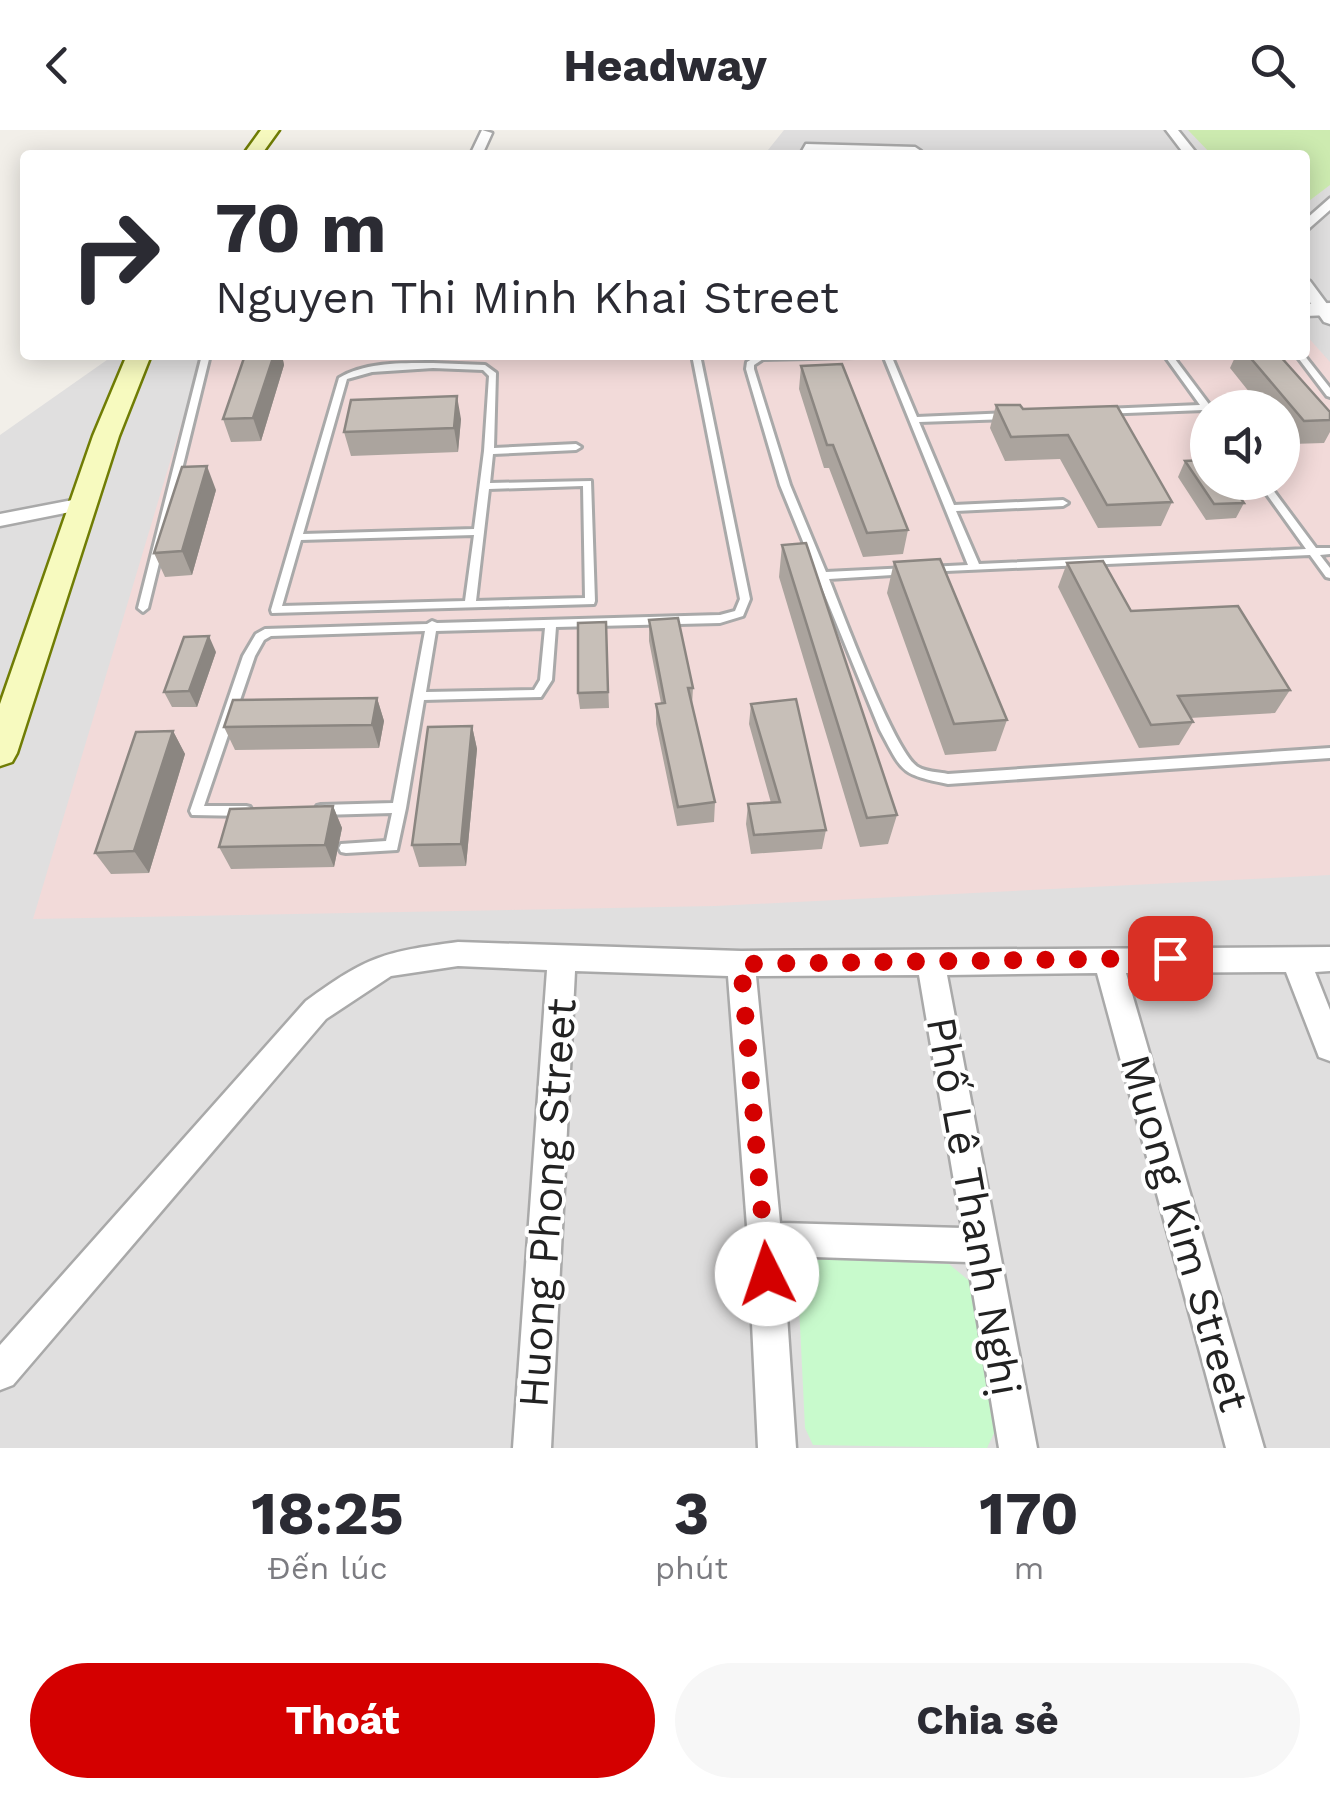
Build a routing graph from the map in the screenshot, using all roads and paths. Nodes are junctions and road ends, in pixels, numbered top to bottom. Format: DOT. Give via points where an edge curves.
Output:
graph roads {
  1 [pos="1172,130"];
  2 [pos="486,132"];
  3 [pos="806,148"];
  4 [pos="478,150"];
  5 [pos="849,150"];
  6 [pos="1188,150"];
  7 [pos="1330,202"];
  8 [pos="1310,217"];
  9 [pos="137,360"];
  10 [pos="205,360"];
  11 [pos="421,360"];
  12 [pos="697,360"];
  13 [pos="756,360"];
  14 [pos="889,360"];
  15 [pos="1172,360"];
  16 [pos="1304,360"];
  17 [pos="420,368"];
  18 [pos="1194,390"];
  19 [pos="1330,394"];
  20 [pos="1190,409"];
  21 [pos="1090,412"];
  22 [pos="1031,415"];
  23 [pos="914,420"];
  24 [pos="576,447"];
  25 [pos="489,451"];
  26 [pos="485,486"];
  27 [pos="1275,500"];
  28 [pos="1064,503"];
  29 [pos="82,504"];
  30 [pos="950,508"];
  31 [pos="0,520"];
  32 [pos="479,532"];
  33 [pos="297,537"];
  34 [pos="1330,551"];
  35 [pos="1313,552"];
  36 [pos="975,568"];
  37 [pos="1330,575"];
  38 [pos="823,576"];
  39 [pos="470,604"];
  40 [pos="143,608"];
  41 [pos="551,623"];
  42 [pos="432,625"];
  43 [pos="419,696"];
  44 [pos="0,753"];
  45 [pos="1330,753"];
  46 [pos="400,808"];
  47 [pos="268,810"];
  48 [pos="304,810"];
  49 [pos="346,848"];
  50 [pos="562,958"];
  51 [pos="1295,958"];
  52 [pos="1330,960"];
  53 [pos="1108,961"];
  54 [pos="741,964"];
  55 [pos="931,964"];
  56 [pos="1330,1047"];
  57 [pos="765,1239"];
  58 [pos="982,1246"];
  59 [pos="0,1372"];
  60 [pos="532,1448"];
  61 [pos="777,1448"];
  62 [pos="1018,1448"];
  63 [pos="1245,1448"];
  1 -- 6 [label="street"];
  2 -- 4 [label="street"];
  3 -- 5 [label="street"];
  7 -- 8 [label="street"];
  9 -- 29 [label="main road"];
  10 -- 40 [label="lane"];
  11 -- 17 [label="lane"];
  12 -- 41 [label="lane" via="744,607 720,619"];
  13 -- 38 [label="lane" via="750,364 785,485"];
  14 -- 23 [label="lane"];
  15 -- 18 [label="lane"];
  16 -- 19 [label="lane"];
  17 -- 25 [label="lane" via="490,370"];
  17 -- 33 [label="lane" via="343,378"];
  20 -- 21 [label="lane"];
  22 -- 23 [label="lane"];
  23 -- 30 [label="lane"];
  24 -- 25 [label="lane"];
  25 -- 26 [label="lane"];
  26 -- 32 [label="lane"];
  26 -- 39 [label="lane" via="588,483 590,601"];
  27 -- 35 [label="lane"];
  28 -- 30 [label="lane"];
  29 -- 31 [label="street"];
  29 -- 44 [label="main road"];
  30 -- 36 [label="lane"];
  32 -- 33 [label="lane"];
  32 -- 39 [label="lane"];
  33 -- 39 [label="lane" via="276,610"];
  34 -- 35 [label="lane"];
  35 -- 36 [label="lane"];
  35 -- 37 [label="lane"];
  36 -- 38 [label="lane"];
  38 -- 45 [label="lane" via="886,730 902,760 929,778"];
  41 -- 42 [label="lane"];
  41 -- 43 [label="lane" via="546,680 537,694"];
  42 -- 43 [label="lane"];
  42 -- 47 [label="lane" via="260,637 196,811"];
  43 -- 46 [label="lane"];
  46 -- 48 [label="lane"];
  46 -- 49 [label="lane" via="392,846"];
  50 -- 54 [label="street"];
  50 -- 59 [label="street" via="416,957 368,972 344,988 278,1052"];
  50 -- 60 [label="street, Huong Phong Street"];
  51 -- 52 [label="street"];
  51 -- 53 [label="street"];
  51 -- 56 [label="street"];
  53 -- 55 [label="street"];
  53 -- 63 [label="street, Muong Kim Street"];
  54 -- 55 [label="street"];
  54 -- 57 [label="street"];
  55 -- 58 [label="street, Phố Lê Thanh Nghị"];
  57 -- 58 [label="street"];
  57 -- 61 [label="street"];
  58 -- 62 [label="street, Phố Lê Thanh Nghị"];
}
